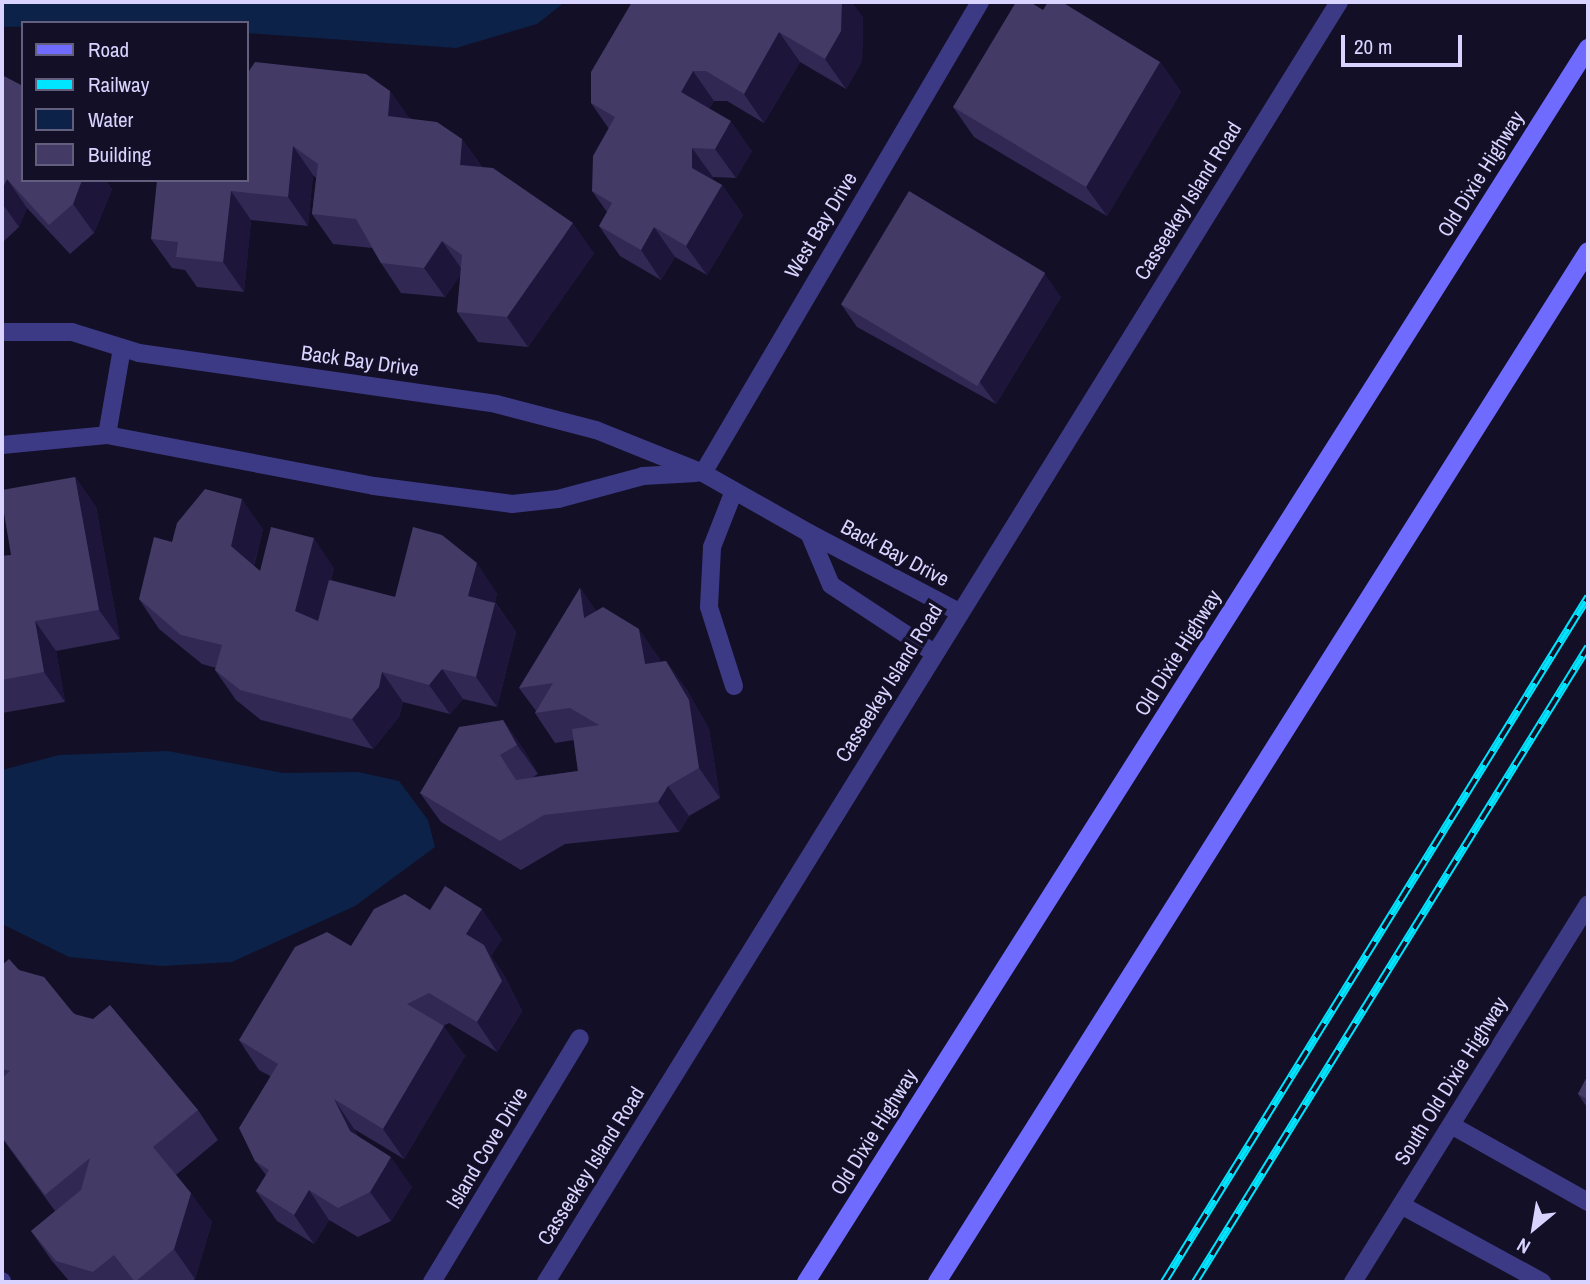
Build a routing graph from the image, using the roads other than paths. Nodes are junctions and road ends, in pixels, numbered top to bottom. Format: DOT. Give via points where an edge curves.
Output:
graph roads {
  1 [pos="980,2"];
  2 [pos="1339,2"];
  3 [pos="1588,48"];
  4 [pos="1588,251"];
  5 [pos="2,332"];
  6 [pos="122,348"];
  7 [pos="107,435"];
  8 [pos="2,445"];
  9 [pos="703,473"];
  10 [pos="734,491"];
  11 [pos="809,533"];
  12 [pos="959,612"];
  13 [pos="934,653"];
  14 [pos="734,686"];
  15 [pos="1588,905"];
  16 [pos="580,1038"];
  17 [pos="1451,1125"];
  18 [pos="1588,1202"];
  19 [pos="1401,1205"];
  20 [pos="432,1282"];
  21 [pos="546,1282"];
  22 [pos="806,1282"];
  23 [pos="937,1282"];
  24 [pos="1353,1282"];
  25 [pos="1542,1282"];
  1 -- 9 [label="street, West Bay Drive"];
  2 -- 12 [label="street, Casseekey Island Road"];
  3 -- 22 [label="main road, Old Dixie Highway"];
  4 -- 23 [label="main road"];
  5 -- 6 [label="street, Back Bay Drive" via="72,332"];
  6 -- 7 [label="street"];
  6 -- 9 [label="street, Back Bay Drive" via="496,404 596,430"];
  7 -- 8 [label="street"];
  7 -- 9 [label="street" via="374,486 512,503 558,499 643,476"];
  9 -- 10 [label="street, Back Bay Drive"];
  10 -- 11 [label="street, Back Bay Drive"];
  10 -- 14 [label="street" via="712,547 709,607"];
  11 -- 12 [label="street, Back Bay Drive"];
  11 -- 13 [label="street, Back Bay Drive" via="831,584"];
  12 -- 13 [label="street, Casseekey Island Road"];
  13 -- 21 [label="street, Casseekey Island Road"];
  15 -- 17 [label="street, South Old Dixie Highway"];
  16 -- 20 [label="street, Island Cove Drive"];
  17 -- 18 [label="street"];
  17 -- 19 [label="street, South Old Dixie Highway"];
  19 -- 24 [label="street, South Old Dixie Highway"];
  19 -- 25 [label="street"];
}
